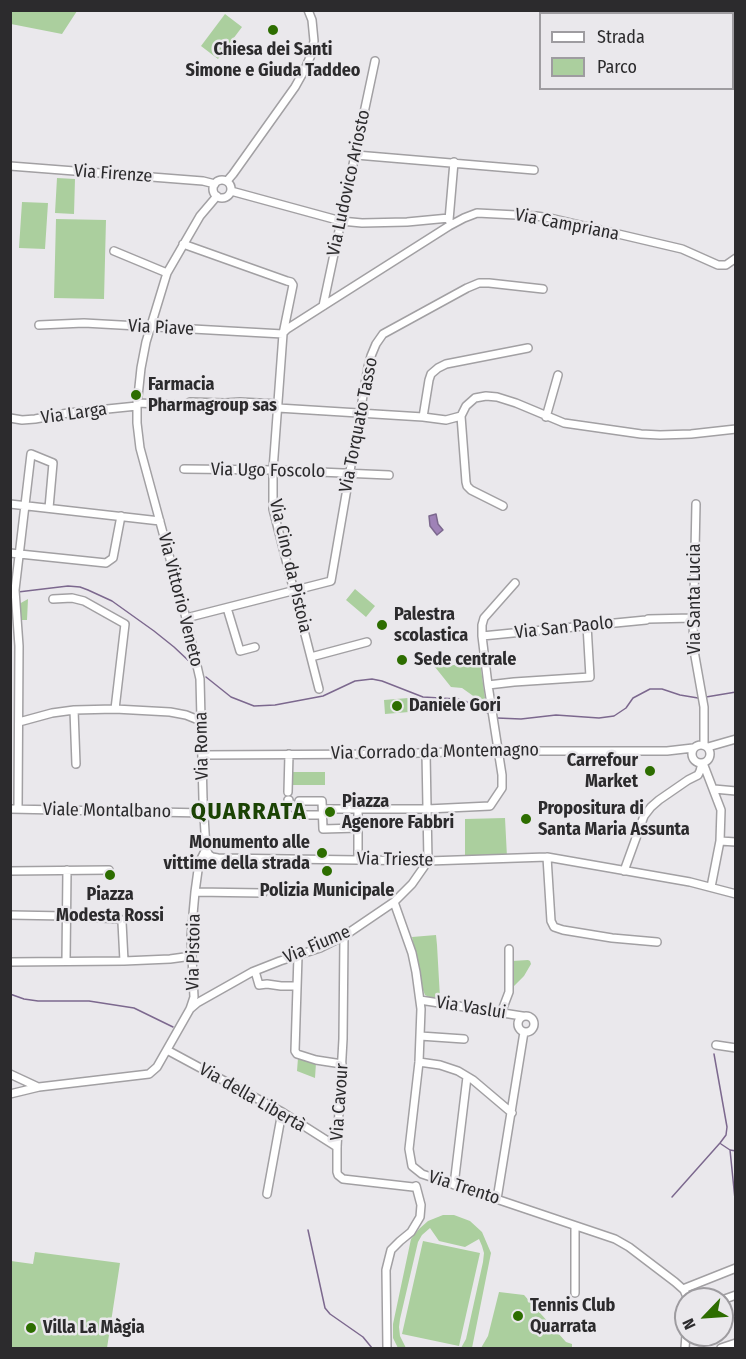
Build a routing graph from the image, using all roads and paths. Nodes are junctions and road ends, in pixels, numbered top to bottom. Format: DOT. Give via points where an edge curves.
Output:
graph roads {
  1 [pos="309,11"];
  2 [pos="375,61"];
  3 [pos="356,155"];
  4 [pos="454,162"];
  5 [pos="10,166"];
  6 [pos="534,170"];
  7 [pos="227,181"];
  8 [pos="214,184"];
  9 [pos="231,191"];
  10 [pos="217,196"];
  11 [pos="341,221"];
  12 [pos="449,222"];
  13 [pos="183,244"];
  14 [pos="114,251"];
  15 [pos="735,258"];
  16 [pos="167,273"];
  17 [pos="543,288"];
  18 [pos="323,306"];
  19 [pos="39,326"];
  20 [pos="149,327"];
  21 [pos="283,334"];
  22 [pos="528,348"];
  23 [pos="558,375"];
  24 [pos="137,404"];
  25 [pos="278,406"];
  26 [pos="361,414"];
  27 [pos="461,416"];
  28 [pos="423,417"];
  29 [pos="546,417"];
  30 [pos="10,418"];
  31 [pos="735,429"];
  32 [pos="184,469"];
  33 [pos="273,470"];
  34 [pos="350,473"];
  35 [pos="389,475"];
  36 [pos="10,504"];
  37 [pos="696,504"];
  38 [pos="24,505"];
  39 [pos="503,506"];
  40 [pos="49,508"];
  41 [pos="121,516"];
  42 [pos="160,521"];
  43 [pos="15,553"];
  44 [pos="515,583"];
  45 [pos="294,590"];
  46 [pos="53,599"];
  47 [pos="227,608"];
  48 [pos="186,618"];
  49 [pos="693,618"];
  50 [pos="587,625"];
  51 [pos="482,636"];
  52 [pos="367,642"];
  53 [pos="255,647"];
  54 [pos="311,657"];
  55 [pos="200,679"];
  56 [pos="488,685"];
  57 [pos="319,689"];
  58 [pos="115,708"];
  59 [pos="74,710"];
  60 [pos="201,721"];
  61 [pos="18,722"];
  62 [pos="733,740"];
  63 [pos="703,748"];
  64 [pos="499,751"];
  65 [pos="667,751"];
  66 [pos="10,753"];
  67 [pos="19,753"];
  68 [pos="426,753"];
  69 [pos="289,754"];
  70 [pos="202,755"];
  71 [pos="698,761"];
  72 [pos="76,764"];
  73 [pos="714,789"];
  74 [pos="735,791"];
  75 [pos="288,798"];
  76 [pos="299,801"];
  77 [pos="14,809"];
  78 [pos="358,809"];
  79 [pos="427,809"];
  80 [pos="323,812"];
  81 [pos="204,813"];
  82 [pos="299,815"];
  83 [pos="358,828"];
  84 [pos="720,841"];
  85 [pos="735,842"];
  86 [pos="206,849"];
  87 [pos="547,857"];
  88 [pos="358,860"];
  89 [pos="428,861"];
  90 [pos="67,870"];
  91 [pos="109,870"];
  92 [pos="624,871"];
  93 [pos="10,872"];
  94 [pos="711,887"];
  95 [pos="195,892"];
  96 [pos="263,893"];
  97 [pos="735,894"];
  98 [pos="394,902"];
  99 [pos="10,915"];
  100 [pos="66,916"];
  101 [pos="344,936"];
  102 [pos="657,942"];
  103 [pos="509,949"];
  104 [pos="192,956"];
  105 [pos="298,956"];
  106 [pos="124,961"];
  107 [pos="10,962"];
  108 [pos="66,962"];
  109 [pos="255,971"];
  110 [pos="297,986"];
  111 [pos="420,1000"];
  112 [pos="190,1009"];
  113 [pos="501,1013"];
  114 [pos="522,1016"];
  115 [pos="524,1032"];
  116 [pos="420,1036"];
  117 [pos="464,1039"];
  118 [pos="716,1045"];
  119 [pos="735,1048"];
  120 [pos="166,1050"];
  121 [pos="419,1062"];
  122 [pos="342,1064"];
  123 [pos="10,1074"];
  124 [pos="467,1077"];
  125 [pos="39,1087"];
  126 [pos="10,1094"];
  127 [pos="282,1112"];
  128 [pos="512,1113"];
  129 [pos="337,1147"];
  130 [pos="422,1174"];
  131 [pos="454,1185"];
  132 [pos="416,1186"];
  133 [pos="267,1194"];
  134 [pos="497,1199"];
  135 [pos="575,1226"];
  136 [pos="735,1268"];
  137 [pos="680,1287"];
  138 [pos="688,1287"];
  139 [pos="575,1293"];
  140 [pos="735,1343"];
  141 [pos="387,1348"];
  142 [pos="721,1348"];
  1 -- 7 [label="street" via="314,41 305,69"];
  2 -- 3 [label="street, Via Ludovico Ariosto"];
  3 -- 4 [label="street"];
  3 -- 11 [label="street, Via Ludovico Ariosto"];
  4 -- 6 [label="street"];
  4 -- 12 [label="street"];
  5 -- 8 [label="street, Via Firenze"];
  7 -- 8 [label="street"];
  7 -- 9 [label="street"];
  8 -- 10 [label="street"];
  9 -- 10 [label="street" via="225,198"];
  9 -- 11 [label="street"];
  10 -- 13 [label="street, Via Vittorio Veneto"];
  11 -- 12 [label="street"];
  11 -- 18 [label="street, Via Ludovico Ariosto"];
  12 -- 15 [label="street, Via Campriana" via="477,213 536,216 682,249 718,265"];
  12 -- 18 [label="street, Via Campriana"];
  13 -- 16 [label="street, Via Vittorio Veneto"];
  13 -- 21 [label="street, Via Cino da Pistoia" via="291,282"];
  14 -- 16 [label="street"];
  16 -- 20 [label="street, Via Vittorio Veneto"];
  17 -- 26 [label="street, Via Torquato Tasso" via="479,284 383,334 370,356"];
  18 -- 21 [label="street, Via Campriana"];
  19 -- 20 [label="street, Via Piave"];
  20 -- 21 [label="street, Via Piave"];
  20 -- 24 [label="street, Via Vittorio Veneto"];
  21 -- 25 [label="street, Via Cino da Pistoia"];
  22 -- 28 [label="street" via="438,368 429,380"];
  23 -- 29 [label="street"];
  24 -- 25 [label="street, Via Larga" via="240,402"];
  24 -- 30 [label="street, Via Larga" via="34,419"];
  24 -- 42 [label="street, Via Vittorio Veneto" via="140,448"];
  25 -- 26 [label="street, Via Larga"];
  25 -- 33 [label="street, Via Cino da Pistoia"];
  26 -- 28 [label="street, Via Larga"];
  26 -- 34 [label="street, Via Torquato Tasso"];
  27 -- 28 [label="street, Via Larga" via="446,420"];
  27 -- 29 [label="street" via="475,398 486,396 516,403"];
  27 -- 39 [label="street" via="465,482 477,495"];
  29 -- 31 [label="street" via="640,434"];
  32 -- 33 [label="street, Via Ugo Foscolo"];
  33 -- 34 [label="street, Via Ugo Foscolo"];
  33 -- 45 [label="street, Via Cino da Pistoia" via="273,509"];
  34 -- 35 [label="street, Via Ugo Foscolo"];
  34 -- 45 [label="street, Via Torquato Tasso" via="331,581"];
  36 -- 38 [label="street"];
  37 -- 49 [label="street, Via Santa Lucia"];
  38 -- 40 [label="street"];
  38 -- 40 [label="street" via="31,453 53,463"];
  38 -- 43 [label="street"];
  40 -- 41 [label="street"];
  41 -- 42 [label="street"];
  41 -- 43 [label="street" via="113,558 105,563"];
  42 -- 48 [label="street, Via Vittorio Veneto"];
  43 -- 61 [label="street"];
  44 -- 51 [label="street" via="484,618"];
  45 -- 47 [label="street"];
  45 -- 54 [label="street, Via Cino da Pistoia"];
  46 -- 58 [label="street" via="84,601 125,624"];
  47 -- 48 [label="street"];
  47 -- 53 [label="street" via="240,651"];
  48 -- 55 [label="street, Via Vittorio Veneto"];
  49 -- 50 [label="street, Via San Paolo"];
  49 -- 63 [label="street, Via Santa Lucia" via="704,707"];
  50 -- 51 [label="street, Via San Paolo"];
  50 -- 56 [label="street" via="590,677"];
  51 -- 56 [label="street"];
  52 -- 54 [label="street"];
  54 -- 57 [label="street, Via Cino da Pistoia"];
  55 -- 60 [label="street, Via Roma"];
  56 -- 64 [label="street"];
  58 -- 59 [label="street"];
  58 -- 60 [label="street" via="170,712"];
  59 -- 61 [label="street"];
  59 -- 72 [label="street"];
  60 -- 70 [label="street, Via Roma"];
  61 -- 67 [label="street"];
  62 -- 63 [label="street, Via Corrado da Montemagno"];
  63 -- 65 [label="street, Via Corrado da Montemagno"];
  63 -- 71 [label="street, Via Santa Lucia" via="692,753"];
  63 -- 71 [label="street" via="708,760"];
  64 -- 65 [label="street, Via Corrado da Montemagno"];
  64 -- 68 [label="street, Via Corrado da Montemagno"];
  64 -- 79 [label="street" via="502,788 490,806"];
  65 -- 71 [label="street, Via Corrado da Montemagno"];
  66 -- 67 [label="street"];
  67 -- 77 [label="street"];
  68 -- 69 [label="street, Via Corrado da Montemagno"];
  68 -- 79 [label="street"];
  69 -- 70 [label="street, Via Corrado da Montemagno"];
  69 -- 75 [label="street"];
  70 -- 81 [label="street, Via Roma"];
  71 -- 73 [label="street"];
  71 -- 92 [label="street" via="688,780 644,816"];
  73 -- 74 [label="street"];
  73 -- 84 [label="street" via="721,810"];
  76 -- 80 [label="street" via="322,801"];
  77 -- 81 [label="street, Viale Montalbano"];
  78 -- 79 [label="street"];
  78 -- 80 [label="street"];
  78 -- 83 [label="street"];
  79 -- 89 [label="street"];
  80 -- 82 [label="street"];
  80 -- 83 [label="street" via="323,829"];
  81 -- 86 [label="street"];
  83 -- 88 [label="street"];
  84 -- 85 [label="street"];
  84 -- 94 [label="street"];
  86 -- 88 [label="street, Via Trieste" via="210,856 218,858"];
  86 -- 95 [label="street, Via Pistoia" via="199,863"];
  87 -- 89 [label="street, Via Trieste"];
  87 -- 92 [label="street, Via Trieste"];
  87 -- 102 [label="street" via="554,927"];
  88 -- 89 [label="street, Via Trieste"];
  89 -- 98 [label="street, Via Fiume"];
  90 -- 91 [label="street"];
  90 -- 93 [label="street"];
  90 -- 100 [label="street"];
  92 -- 94 [label="street, Via Trieste"];
  94 -- 97 [label="street, Via Trieste"];
  95 -- 96 [label="street"];
  95 -- 104 [label="street, Via Pistoia"];
  98 -- 101 [label="street, Via Fiume"];
  98 -- 111 [label="street, Via Trento" via="412,952"];
  99 -- 100 [label="street"];
  100 -- 106 [label="street" via="120,919"];
  100 -- 108 [label="street"];
  101 -- 105 [label="street, Via Fiume"];
  101 -- 122 [label="street, Via Cavour"];
  103 -- 113 [label="street" via="509,992"];
  104 -- 106 [label="street"];
  104 -- 112 [label="street, Via Pistoia" via="194,997"];
  105 -- 109 [label="street, Via Fiume"];
  105 -- 110 [label="street"];
  106 -- 108 [label="street"];
  107 -- 108 [label="street"];
  109 -- 110 [label="street" via="259,985"];
  109 -- 112 [label="street, Via Fiume"];
  110 -- 122 [label="street" via="296,1053"];
  111 -- 113 [label="street, Via Vaslui"];
  111 -- 116 [label="street, Via Trento"];
  112 -- 120 [label="street, Via Pistoia"];
  113 -- 114 [label="street, Via Vaslui"];
  114 -- 115 [label="street" via="518,1025"];
  114 -- 115 [label="street" via="530,1016 535,1022 531,1030"];
  115 -- 128 [label="street, Via Vaslui"];
  116 -- 117 [label="street"];
  116 -- 121 [label="street, Via Trento"];
  118 -- 119 [label="street"];
  120 -- 125 [label="street, Via Pistoia" via="149,1074"];
  120 -- 127 [label="street, Via della Libertà"];
  121 -- 124 [label="street" via="440,1065"];
  121 -- 130 [label="street, Via Trento" via="409,1149 412,1166"];
  122 -- 129 [label="street, Via Cavour"];
  123 -- 125 [label="street"];
  124 -- 128 [label="street"];
  124 -- 131 [label="street"];
  125 -- 126 [label="street, Via Pistoia"];
  127 -- 129 [label="street, Via della Libertà"];
  127 -- 133 [label="street"];
  128 -- 134 [label="street, Via Vaslui"];
  129 -- 132 [label="street, Via Cavour" via="337,1172 343,1179"];
  130 -- 131 [label="street, Via Trento"];
  130 -- 132 [label="street"];
  131 -- 134 [label="street, Via Trento"];
  132 -- 141 [label="street" via="420,1217 411,1232 391,1250 386,1270"];
  134 -- 135 [label="street, Via Trento"];
  135 -- 137 [label="street, Via Trento" via="630,1247"];
  135 -- 139 [label="street"];
  136 -- 138 [label="street"];
  140 -- 142 [label="street"];
}
